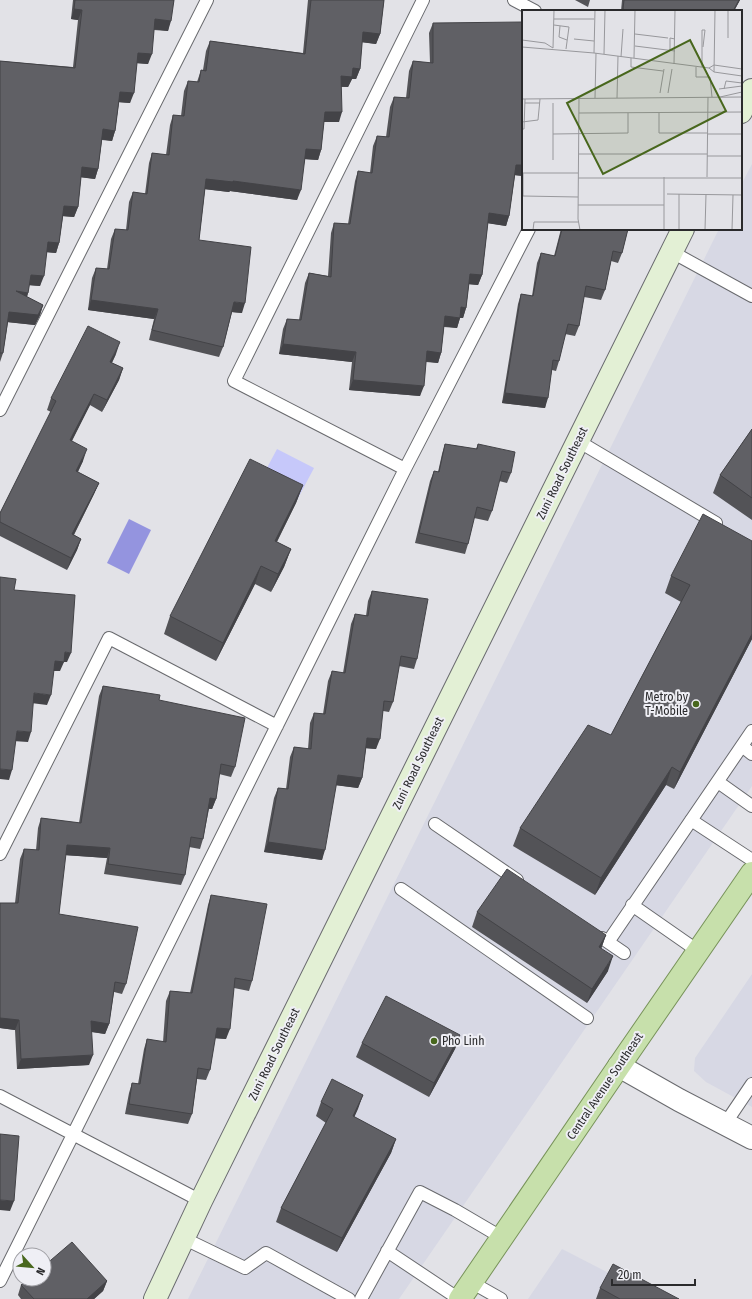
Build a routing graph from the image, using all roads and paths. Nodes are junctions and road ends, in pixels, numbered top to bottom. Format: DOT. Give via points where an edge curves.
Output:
graph roads {
  1 [pos="207,0"];
  2 [pos="423,0"];
  3 [pos="514,0"];
  4 [pos="534,10"];
  5 [pos="752,90"];
  6 [pos="742,110"];
  7 [pos="528,230"];
  8 [pos="683,230"];
  9 [pos="672,252"];
  10 [pos="752,296"];
  11 [pos="0,410"];
  12 [pos="578,441"];
  13 [pos="405,469"];
  14 [pos="727,530"];
  15 [pos="277,726"];
  16 [pos="752,731"];
  17 [pos="742,746"];
  18 [pos="752,754"];
  19 [pos="718,782"];
  20 [pos="752,806"];
  21 [pos="691,820"];
  22 [pos="435,824"];
  23 [pos="0,854"];
  24 [pos="752,860"];
  25 [pos="752,873"];
  26 [pos="524,885"];
  27 [pos="401,889"];
  28 [pos="632,905"];
  29 [pos="595,933"];
  30 [pos="608,942"];
  31 [pos="698,951"];
  32 [pos="624,953"];
  33 [pos="587,1018"];
  34 [pos="619,1066"];
  35 [pos="752,1084"];
  36 [pos="0,1096"];
  37 [pos="725,1124"];
  38 [pos="73,1134"];
  39 [pos="752,1138"];
  40 [pos="200,1201"];
  41 [pos="501,1237"];
  42 [pos="183,1238"];
  43 [pos="387,1251"];
  44 [pos="0,1281"];
  45 [pos="463,1293"];
  46 [pos="155,1299"];
  47 [pos="349,1299"];
  48 [pos="361,1299"];
  49 [pos="500,1299"];
  1 -- 11 [label="lane"];
  2 -- 13 [label="lane" via="234,381"];
  3 -- 4 [label="lane"];
  5 -- 6 [label="street"];
  7 -- 13 [label="lane"];
  8 -- 9 [label="street, Zuni Road Southeast"];
  9 -- 10 [label="lane"];
  9 -- 12 [label="street, Zuni Road Southeast"];
  12 -- 14 [label="lane"];
  12 -- 40 [label="street, Zuni Road Southeast"];
  13 -- 15 [label="lane"];
  15 -- 23 [label="lane" via="109,638"];
  15 -- 38 [label="lane"];
  16 -- 17 [label="lane"];
  17 -- 18 [label="lane"];
  17 -- 19 [label="lane"];
  19 -- 20 [label="lane"];
  19 -- 21 [label="lane"];
  21 -- 24 [label="lane"];
  21 -- 28 [label="lane"];
  22 -- 26 [label="lane"];
  25 -- 31 [label="main road, Central Avenue Southeast"];
  27 -- 33 [label="lane"];
  28 -- 30 [label="lane"];
  28 -- 31 [label="lane"];
  29 -- 30 [label="lane"];
  30 -- 32 [label="lane"];
  31 -- 34 [label="main road, Central Avenue Southeast"];
  34 -- 37 [label="street"];
  34 -- 41 [label="main road, Central Avenue Southeast"];
  35 -- 37 [label="lane"];
  36 -- 38 [label="lane"];
  37 -- 39 [label="street"];
  38 -- 40 [label="lane"];
  38 -- 44 [label="lane"];
  40 -- 42 [label="street, Zuni Road Southeast"];
  41 -- 43 [label="lane" via="420,1192"];
  41 -- 45 [label="main road, Central Avenue Southeast"];
  42 -- 46 [label="street, Zuni Road Southeast"];
  42 -- 47 [label="lane" via="245,1268 266,1253"];
  43 -- 45 [label="lane"];
  43 -- 48 [label="lane"];
  45 -- 49 [label="lane"];
}
